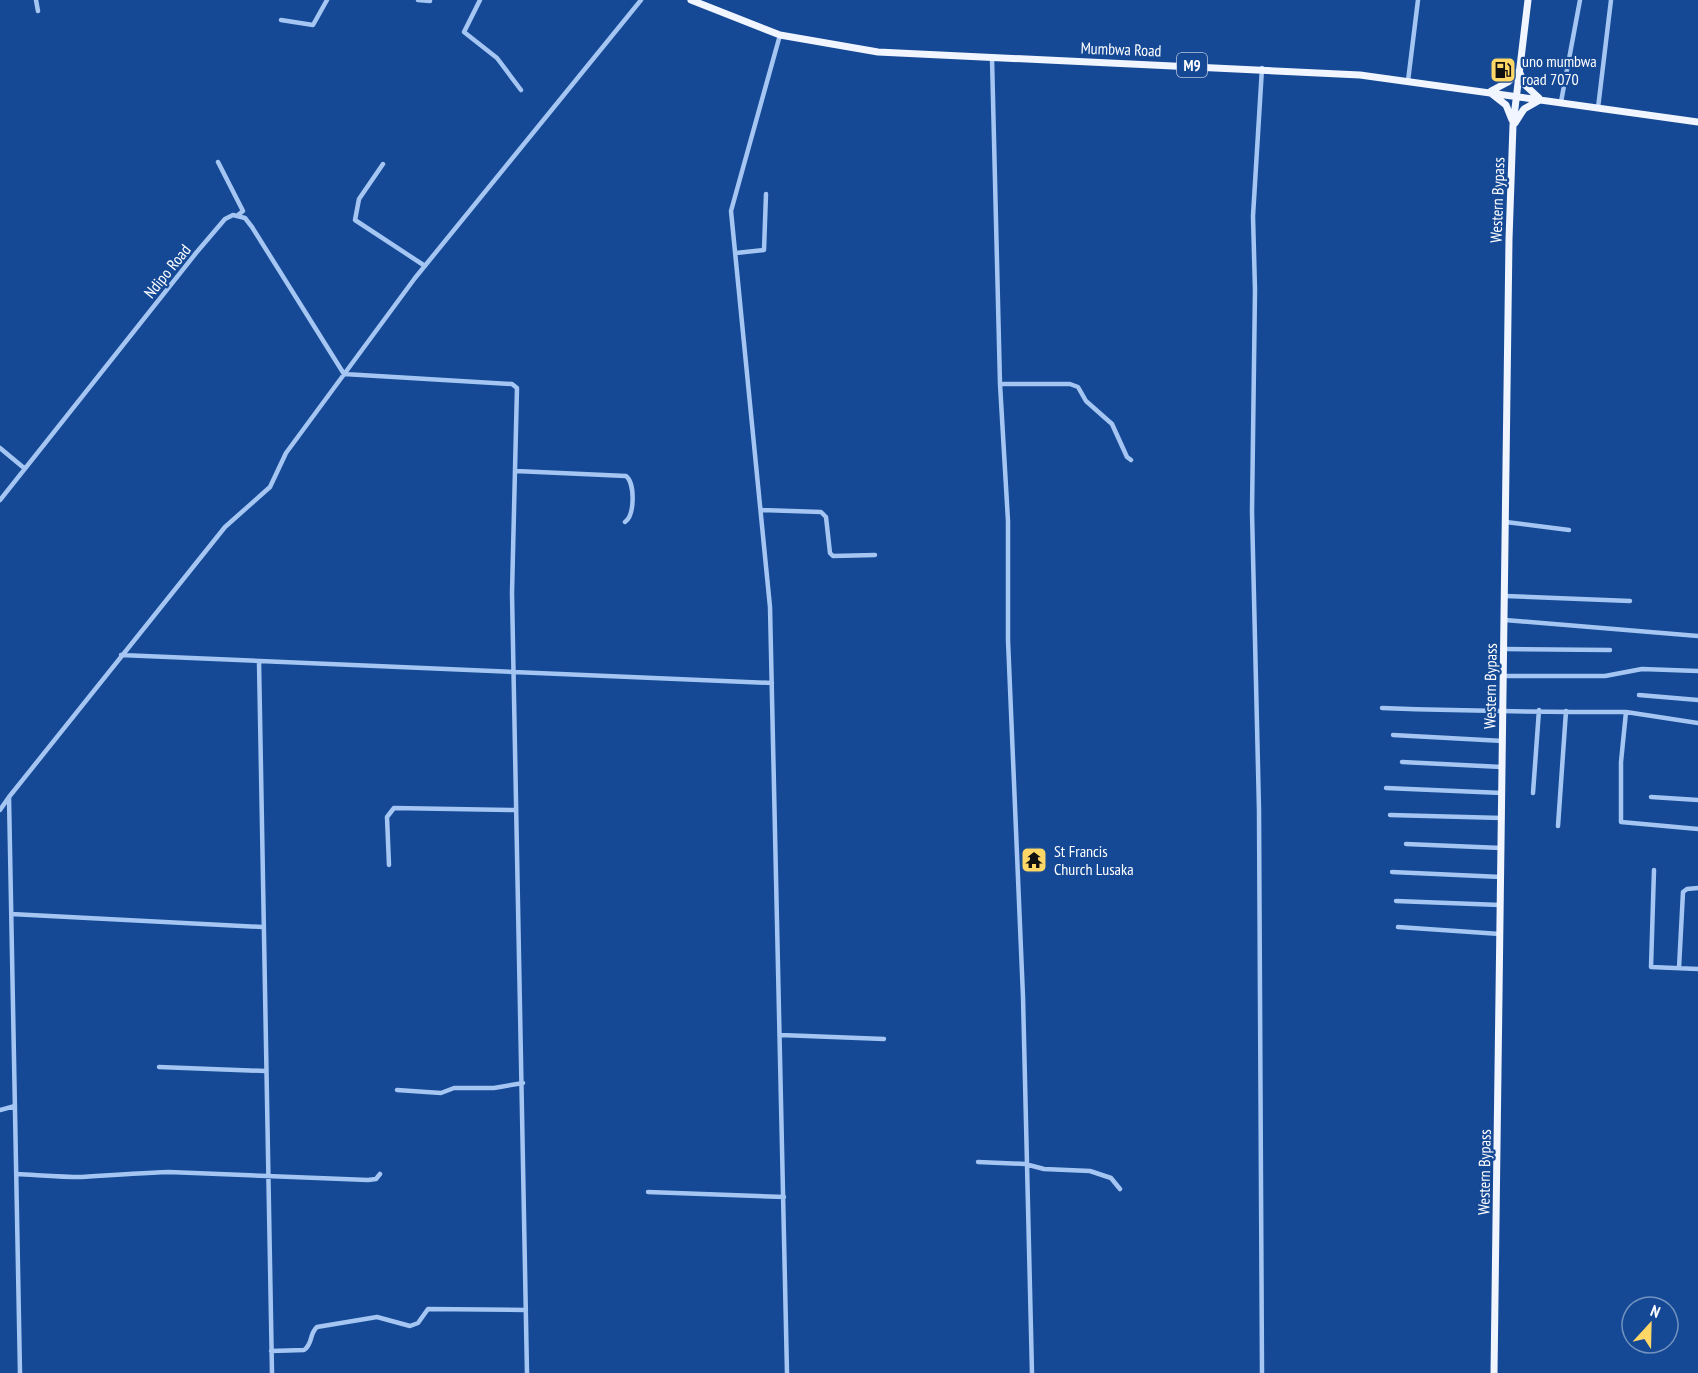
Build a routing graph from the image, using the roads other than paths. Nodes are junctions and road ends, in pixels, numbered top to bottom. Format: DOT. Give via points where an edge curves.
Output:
graph roads {
  1 [pos="36,0"];
  2 [pos="327,0"];
  3 [pos="418,0"];
  4 [pos="480,0"];
  5 [pos="641,0"];
  6 [pos="691,0"];
  7 [pos="1418,0"];
  8 [pos="1528,0"];
  9 [pos="1580,0"];
  10 [pos="1611,0"];
  11 [pos="430,1"];
  12 [pos="38,11"];
  13 [pos="281,20"];
  14 [pos="780,35"];
  15 [pos="992,58"];
  16 [pos="1262,68"];
  17 [pos="1519,71"];
  18 [pos="1408,81"];
  19 [pos="521,90"];
  20 [pos="1488,92"];
  21 [pos="1516,96"];
  22 [pos="1542,100"];
  23 [pos="1561,102"];
  24 [pos="1598,108"];
  25 [pos="1698,122"];
  26 [pos="1514,125"];
  27 [pos="218,162"];
  28 [pos="383,164"];
  29 [pos="766,194"];
  30 [pos="238,215"];
  31 [pos="736,254"];
  32 [pos="425,266"];
  33 [pos="344,374"];
  34 [pos="1000,384"];
  35 [pos="0,448"];
  36 [pos="1131,460"];
  37 [pos="24,468"];
  38 [pos="516,471"];
  39 [pos="0,500"];
  40 [pos="761,510"];
  41 [pos="625,522"];
  42 [pos="1506,522"];
  43 [pos="1569,530"];
  44 [pos="874,555"];
  45 [pos="1505,596"];
  46 [pos="1630,601"];
  47 [pos="1505,620"];
  48 [pos="1698,636"];
  49 [pos="1504,650"];
  50 [pos="1610,650"];
  51 [pos="121,655"];
  52 [pos="259,661"];
  53 [pos="1698,671"];
  54 [pos="514,674"];
  55 [pos="1503,676"];
  56 [pos="772,683"];
  57 [pos="1639,695"];
  58 [pos="1698,700"];
  59 [pos="1382,708"];
  60 [pos="1539,710"];
  61 [pos="1566,711"];
  62 [pos="1626,712"];
  63 [pos="1503,713"];
  64 [pos="1698,723"];
  65 [pos="1393,735"];
  66 [pos="1503,741"];
  67 [pos="1402,762"];
  68 [pos="1502,767"];
  69 [pos="1386,788"];
  70 [pos="1502,793"];
  71 [pos="1533,793"];
  72 [pos="9,797"];
  73 [pos="1651,797"];
  74 [pos="1698,800"];
  75 [pos="0,810"];
  76 [pos="515,810"];
  77 [pos="1390,815"];
  78 [pos="1502,818"];
  79 [pos="1558,826"];
  80 [pos="1698,829"];
  81 [pos="1406,844"];
  82 [pos="1501,848"];
  83 [pos="389,865"];
  84 [pos="1654,870"];
  85 [pos="1392,872"];
  86 [pos="1501,877"];
  87 [pos="1698,888"];
  88 [pos="1396,901"];
  89 [pos="1500,905"];
  90 [pos="11,914"];
  91 [pos="262,927"];
  92 [pos="1398,927"];
  93 [pos="1500,934"];
  94 [pos="1679,968"];
  95 [pos="1698,969"];
  96 [pos="781,1035"];
  97 [pos="884,1039"];
  98 [pos="159,1067"];
  99 [pos="265,1071"];
  100 [pos="523,1083"];
  101 [pos="397,1090"];
  102 [pos="15,1106"];
  103 [pos="0,1110"];
  104 [pos="978,1161"];
  105 [pos="1025,1164"];
  106 [pos="17,1174"];
  107 [pos="380,1174"];
  108 [pos="267,1178"];
  109 [pos="1120,1189"];
  110 [pos="648,1192"];
  111 [pos="784,1197"];
  112 [pos="526,1310"];
  113 [pos="271,1351"];
  114 [pos="20,1373"];
  115 [pos="272,1373"];
  116 [pos="527,1373"];
  117 [pos="787,1373"];
  118 [pos="1032,1373"];
  119 [pos="1262,1373"];
  120 [pos="1494,1373"];
  1 -- 12 [label="street"];
  2 -- 13 [label="street" via="313,25"];
  3 -- 11 [label="street"];
  4 -- 19 [label="street" via="465,32 497,58"];
  5 -- 32 [label="street"];
  6 -- 14 [label="main road, Mumbwa Road / M9"];
  7 -- 18 [label="street"];
  8 -- 17 [label="main road, Western Bypass"];
  9 -- 23 [label="street"];
  10 -- 24 [label="street"];
  14 -- 15 [label="main road, Mumbwa Road / M9" via="878,52"];
  14 -- 31 [label="street" via="733,200"];
  15 -- 16 [label="main road, Mumbwa Road / M9"];
  15 -- 34 [label="street"];
  16 -- 18 [label="main road, Mumbwa Road / M9"];
  16 -- 119 [label="street" via="1253,216 1252,512 1259,810"];
  17 -- 20 [label="main road"];
  17 -- 21 [label="main road, Western Bypass"];
  17 -- 22 [label="main road" via="1525,85"];
  18 -- 20 [label="main road, Mumbwa Road / M9"];
  20 -- 21 [label="main road, Mumbwa Road / M9"];
  20 -- 26 [label="main road" via="1506,105"];
  21 -- 22 [label="main road, Mumbwa Road / M9"];
  21 -- 26 [label="main road, Western Bypass"];
  22 -- 23 [label="main road, Mumbwa Road / M9"];
  22 -- 26 [label="main road" via="1524,109"];
  23 -- 24 [label="main road, Mumbwa Road / M9"];
  24 -- 25 [label="main road, Mumbwa Road / M9"];
  26 -- 42 [label="main road, Western Bypass"];
  27 -- 30 [label="street" via="243,211"];
  28 -- 32 [label="street" via="359,199 355,220"];
  29 -- 31 [label="street" via="764,250"];
  30 -- 33 [label="street" via="252,227"];
  30 -- 37 [label="street, Ndipo Road" via="229,216 219,225"];
  31 -- 40 [label="street"];
  32 -- 33 [label="street"];
  33 -- 38 [label="street" via="515,386"];
  33 -- 51 [label="street" via="286,453 270,487 225,527"];
  34 -- 36 [label="street" via="1078,387 1086,401 1112,424 1126,457"];
  34 -- 105 [label="street" via="1008,521 1008,640 1023,997"];
  35 -- 37 [label="street"];
  37 -- 39 [label="street, Ndipo Road"];
  38 -- 41 [label="street" via="626,476 631,483 631,515"];
  38 -- 54 [label="street" via="512,571"];
  40 -- 44 [label="street" via="821,512 826,518 830,554"];
  40 -- 56 [label="street"];
  42 -- 43 [label="street"];
  42 -- 45 [label="main road, Western Bypass"];
  45 -- 46 [label="street"];
  45 -- 47 [label="main road, Western Bypass"];
  47 -- 48 [label="street"];
  47 -- 49 [label="main road, Western Bypass"];
  49 -- 50 [label="street"];
  49 -- 55 [label="main road, Western Bypass"];
  51 -- 52 [label="street"];
  51 -- 72 [label="street"];
  52 -- 54 [label="street"];
  52 -- 91 [label="street"];
  53 -- 55 [label="street" via="1642,669 1605,676"];
  54 -- 56 [label="street"];
  54 -- 76 [label="street"];
  55 -- 63 [label="main road, Western Bypass"];
  56 -- 96 [label="street"];
  57 -- 58 [label="street"];
  59 -- 63 [label="street"];
  60 -- 61 [label="street"];
  60 -- 63 [label="street"];
  60 -- 71 [label="street"];
  61 -- 62 [label="street"];
  61 -- 79 [label="street"];
  62 -- 64 [label="street"];
  62 -- 80 [label="street" via="1621,755 1621,822"];
  63 -- 66 [label="main road, Western Bypass"];
  65 -- 66 [label="street"];
  66 -- 68 [label="main road, Western Bypass"];
  67 -- 68 [label="street"];
  68 -- 70 [label="main road, Western Bypass"];
  69 -- 70 [label="street"];
  70 -- 78 [label="main road, Western Bypass"];
  72 -- 75 [label="street"];
  72 -- 90 [label="street"];
  73 -- 74 [label="street"];
  76 -- 83 [label="street" via="394,808 387,817"];
  76 -- 100 [label="street"];
  77 -- 78 [label="street"];
  78 -- 82 [label="main road, Western Bypass"];
  81 -- 82 [label="street"];
  82 -- 86 [label="main road, Western Bypass"];
  84 -- 94 [label="street" via="1651,967"];
  85 -- 86 [label="street"];
  86 -- 89 [label="main road, Western Bypass"];
  87 -- 94 [label="street" via="1683,892"];
  88 -- 89 [label="street"];
  89 -- 93 [label="main road, Western Bypass"];
  90 -- 91 [label="street"];
  90 -- 102 [label="street"];
  91 -- 99 [label="street"];
  92 -- 93 [label="street"];
  93 -- 120 [label="main road, Western Bypass"];
  94 -- 95 [label="street"];
  96 -- 97 [label="street"];
  96 -- 111 [label="street"];
  98 -- 99 [label="street"];
  99 -- 108 [label="street"];
  100 -- 101 [label="street" via="453,1088 441,1093"];
  100 -- 112 [label="street"];
  102 -- 103 [label="street"];
  102 -- 106 [label="street"];
  104 -- 105 [label="street"];
  105 -- 109 [label="street" via="1098,1173 1114,1180"];
  105 -- 118 [label="street"];
  106 -- 108 [label="street" via="85,1177 141,1171"];
  106 -- 114 [label="street"];
  107 -- 108 [label="street" via="368,1180"];
  108 -- 113 [label="street"];
  110 -- 111 [label="street"];
  111 -- 117 [label="street"];
  112 -- 113 [label="street" via="428,1309 411,1326 374,1317 317,1327 310,1344 301,1351"];
  112 -- 116 [label="street"];
  113 -- 115 [label="street"];
}
